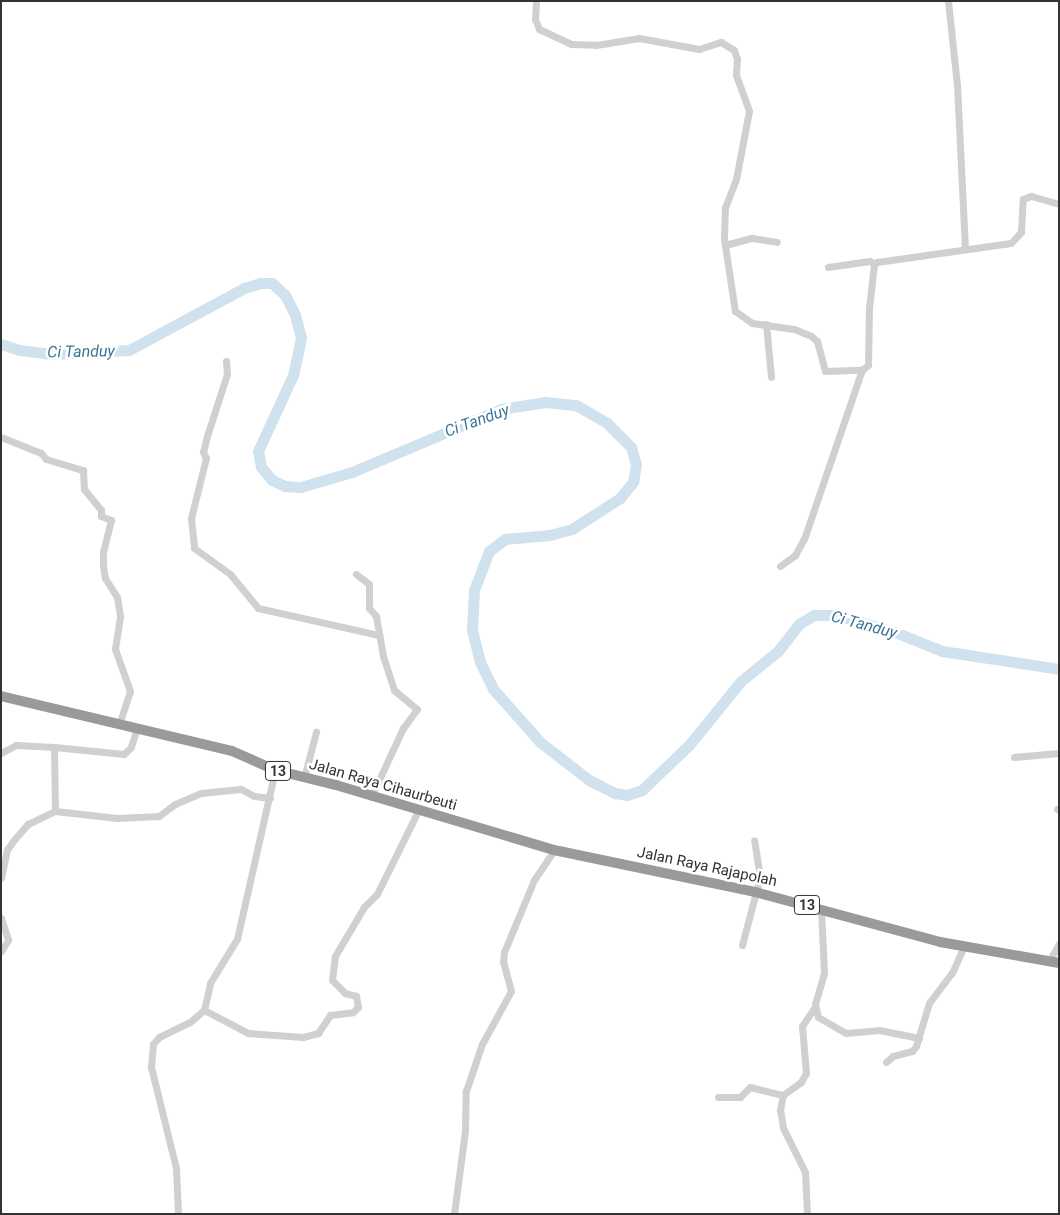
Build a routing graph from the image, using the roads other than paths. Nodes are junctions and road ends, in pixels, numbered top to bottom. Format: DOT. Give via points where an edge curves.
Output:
graph roads {
  1 [pos="536,1"];
  2 [pos="948,1"];
  3 [pos="1059,204"];
  4 [pos="777,242"];
  5 [pos="725,245"];
  6 [pos="965,249"];
  7 [pos="874,264"];
  8 [pos="828,267"];
  9 [pos="766,324"];
  10 [pos="226,361"];
  11 [pos="862,370"];
  12 [pos="771,377"];
  13 [pos="1,438"];
  14 [pos="780,566"];
  15 [pos="356,574"];
  16 [pos="379,634"];
  17 [pos="1,696"];
  18 [pos="119,724"];
  19 [pos="137,728"];
  20 [pos="316,732"];
  21 [pos="54,747"];
  22 [pos="1059,753"];
  23 [pos="1,754"];
  24 [pos="1014,757"];
  25 [pos="275,770"];
  26 [pos="304,778"];
  27 [pos="371,797"];
  28 [pos="270,798"];
  29 [pos="55,810"];
  30 [pos="418,811"];
  31 [pos="754,840"];
  32 [pos="554,850"];
  33 [pos="1,878"];
  34 [pos="755,892"];
  35 [pos="821,909"];
  36 [pos="1,918"];
  37 [pos="1059,944"];
  38 [pos="742,945"];
  39 [pos="964,946"];
  40 [pos="1,951"];
  41 [pos="1054,962"];
  42 [pos="814,1007"];
  43 [pos="204,1010"];
  44 [pos="919,1038"];
  45 [pos="886,1062"];
  46 [pos="784,1095"];
  47 [pos="718,1096"];
  48 [pos="178,1214"];
  49 [pos="454,1214"];
  50 [pos="806,1214"];
  1 -- 5 [label="street" via="535,18 539,28 571,44 596,45 639,38 699,49 721,42 734,50 736,75 749,111 736,179 726,202"];
  2 -- 6 [label="street" via="957,85"];
  3 -- 6 [label="street" via="1036,197 1024,198 1021,232 1015,241"];
  4 -- 5 [label="street" via="752,238"];
  5 -- 9 [label="street" via="735,311 746,321"];
  6 -- 7 [label="street"];
  7 -- 8 [label="street" via="870,261"];
  7 -- 11 [label="street" via="869,362"];
  9 -- 11 [label="street" via="815,339 825,371"];
  9 -- 12 [label="street"];
  10 -- 16 [label="street" via="227,373 203,452 206,459 191,518 194,548 230,574 258,608"];
  11 -- 14 [label="street" via="804,539 795,555"];
  13 -- 18 [label="street" via="41,453 46,459 83,470 84,489 101,510 101,516 111,520 103,550 103,566 105,578 117,597 120,617 115,649 130,691"];
  15 -- 16 [label="street" via="369,584 369,608 376,616"];
  16 -- 27 [label="street" via="394,690 417,709 403,728"];
  17 -- 18 [label="highway, Jalan Raya Cihaurbeuti / 13"];
  18 -- 19 [label="highway, Jalan Raya Cihaurbeuti / 13"];
  19 -- 21 [label="street" via="131,747 124,754"];
  19 -- 25 [label="highway, Jalan Raya Cihaurbeuti / 13" via="232,751"];
  20 -- 26 [label="street"];
  21 -- 23 [label="street" via="16,745"];
  21 -- 29 [label="street"];
  22 -- 24 [label="street"];
  25 -- 26 [label="highway, Jalan Raya Cihaurbeuti / 13"];
  25 -- 28 [label="street"];
  26 -- 27 [label="highway, Jalan Raya Cihaurbeuti / 13"];
  27 -- 30 [label="highway, Jalan Raya Cihaurbeuti / 13"];
  28 -- 29 [label="street" via="241,790 201,792 159,816 117,818"];
  28 -- 43 [label="street" via="237,939 210,982"];
  29 -- 33 [label="street" via="28,824 14,841 7,850"];
  30 -- 32 [label="highway, Jalan Raya Cihaurbeuti / 13"];
  30 -- 43 [label="street" via="377,894 364,907 335,956 332,980 345,993 356,996 358,1008 353,1012 330,1015 318,1032 303,1037 248,1033"];
  31 -- 34 [label="street" via="760,867"];
  32 -- 34 [label="highway, Jalan Raya Rajapolah / 13"];
  32 -- 49 [label="street" via="534,880 504,952 511,991 482,1044 466,1091 466,1130"];
  34 -- 35 [label="highway, Jalan Raya Rajapolah / 13"];
  34 -- 38 [label="street"];
  35 -- 39 [label="highway, Jalan Raya Rajapolah / 13"];
  35 -- 42 [label="street" via="824,973"];
  36 -- 40 [label="street" via="8,940"];
  37 -- 41 [label="street"];
  39 -- 41 [label="highway, Jalan Raya Rajapolah / 13"];
  39 -- 44 [label="street" via="952,973 929,1003"];
  42 -- 44 [label="street" via="818,1017 839,1032 880,1030"];
  42 -- 46 [label="street" via="802,1026 806,1073"];
  43 -- 48 [label="street" via="153,1044 151,1066 176,1168"];
  44 -- 45 [label="street" via="912,1052 894,1056"];
  46 -- 47 [label="street" via="750,1088 740,1097"];
  46 -- 50 [label="street" via="780,1119 805,1172"];
}
